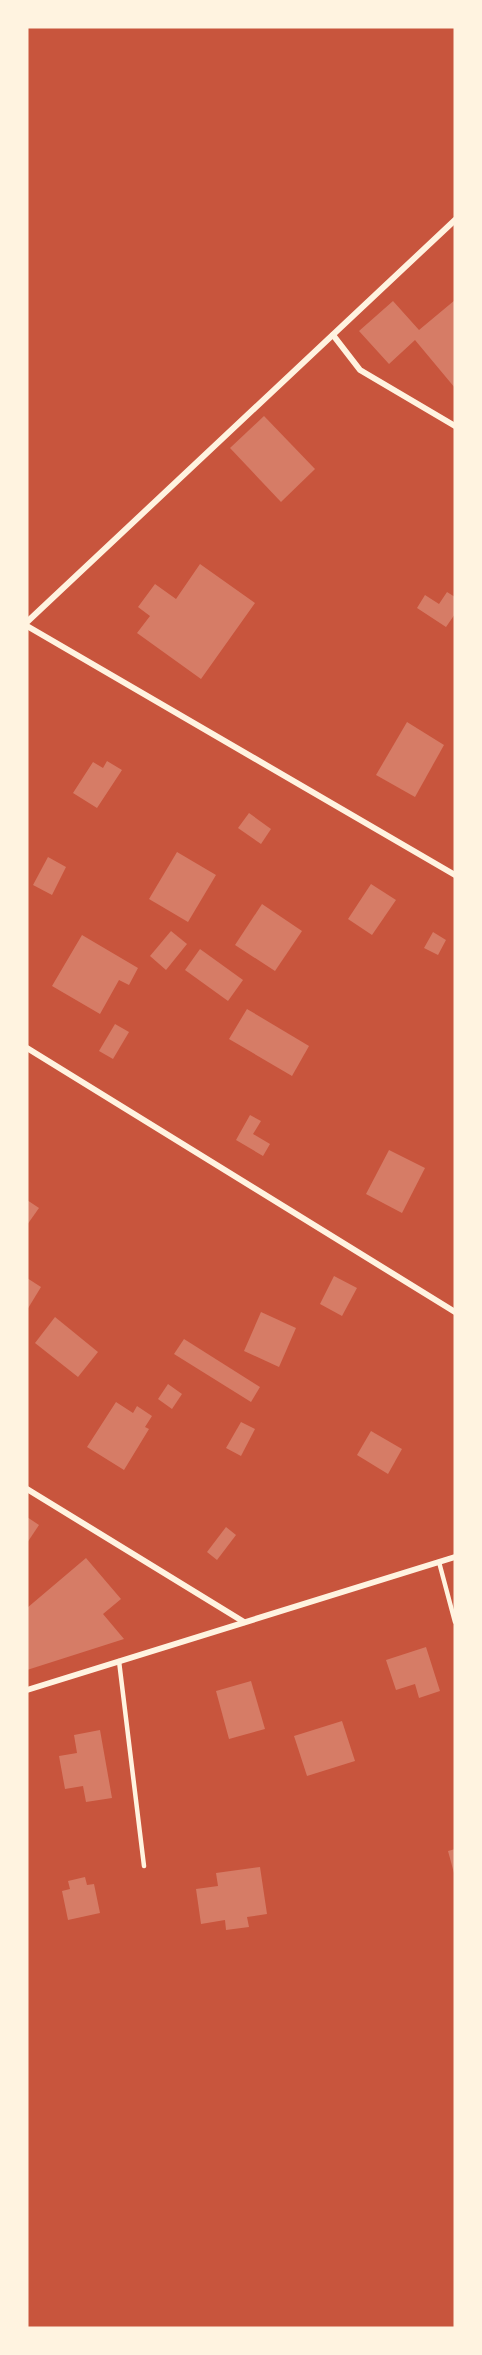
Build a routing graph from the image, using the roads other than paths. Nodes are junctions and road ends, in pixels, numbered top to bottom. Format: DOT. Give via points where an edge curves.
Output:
graph roads {
  1 [pos="455,220"];
  2 [pos="333,335"];
  3 [pos="455,426"];
  4 [pos="27,624"];
  5 [pos="455,875"];
  6 [pos="27,1048"];
  7 [pos="455,1312"];
  8 [pos="27,1489"];
  9 [pos="455,1557"];
  10 [pos="439,1562"];
  11 [pos="244,1622"];
  12 [pos="455,1622"];
  13 [pos="119,1661"];
  14 [pos="27,1690"];
  15 [pos="144,1866"];
  1 -- 2 [label="street"];
  2 -- 3 [label="street" via="360,370"];
  2 -- 4 [label="street"];
  4 -- 5 [label="street"];
  6 -- 7 [label="street"];
  8 -- 11 [label="street"];
  9 -- 10 [label="street"];
  10 -- 11 [label="street"];
  10 -- 12 [label="lane"];
  11 -- 13 [label="street"];
  13 -- 14 [label="street"];
  13 -- 15 [label="lane"];
}
